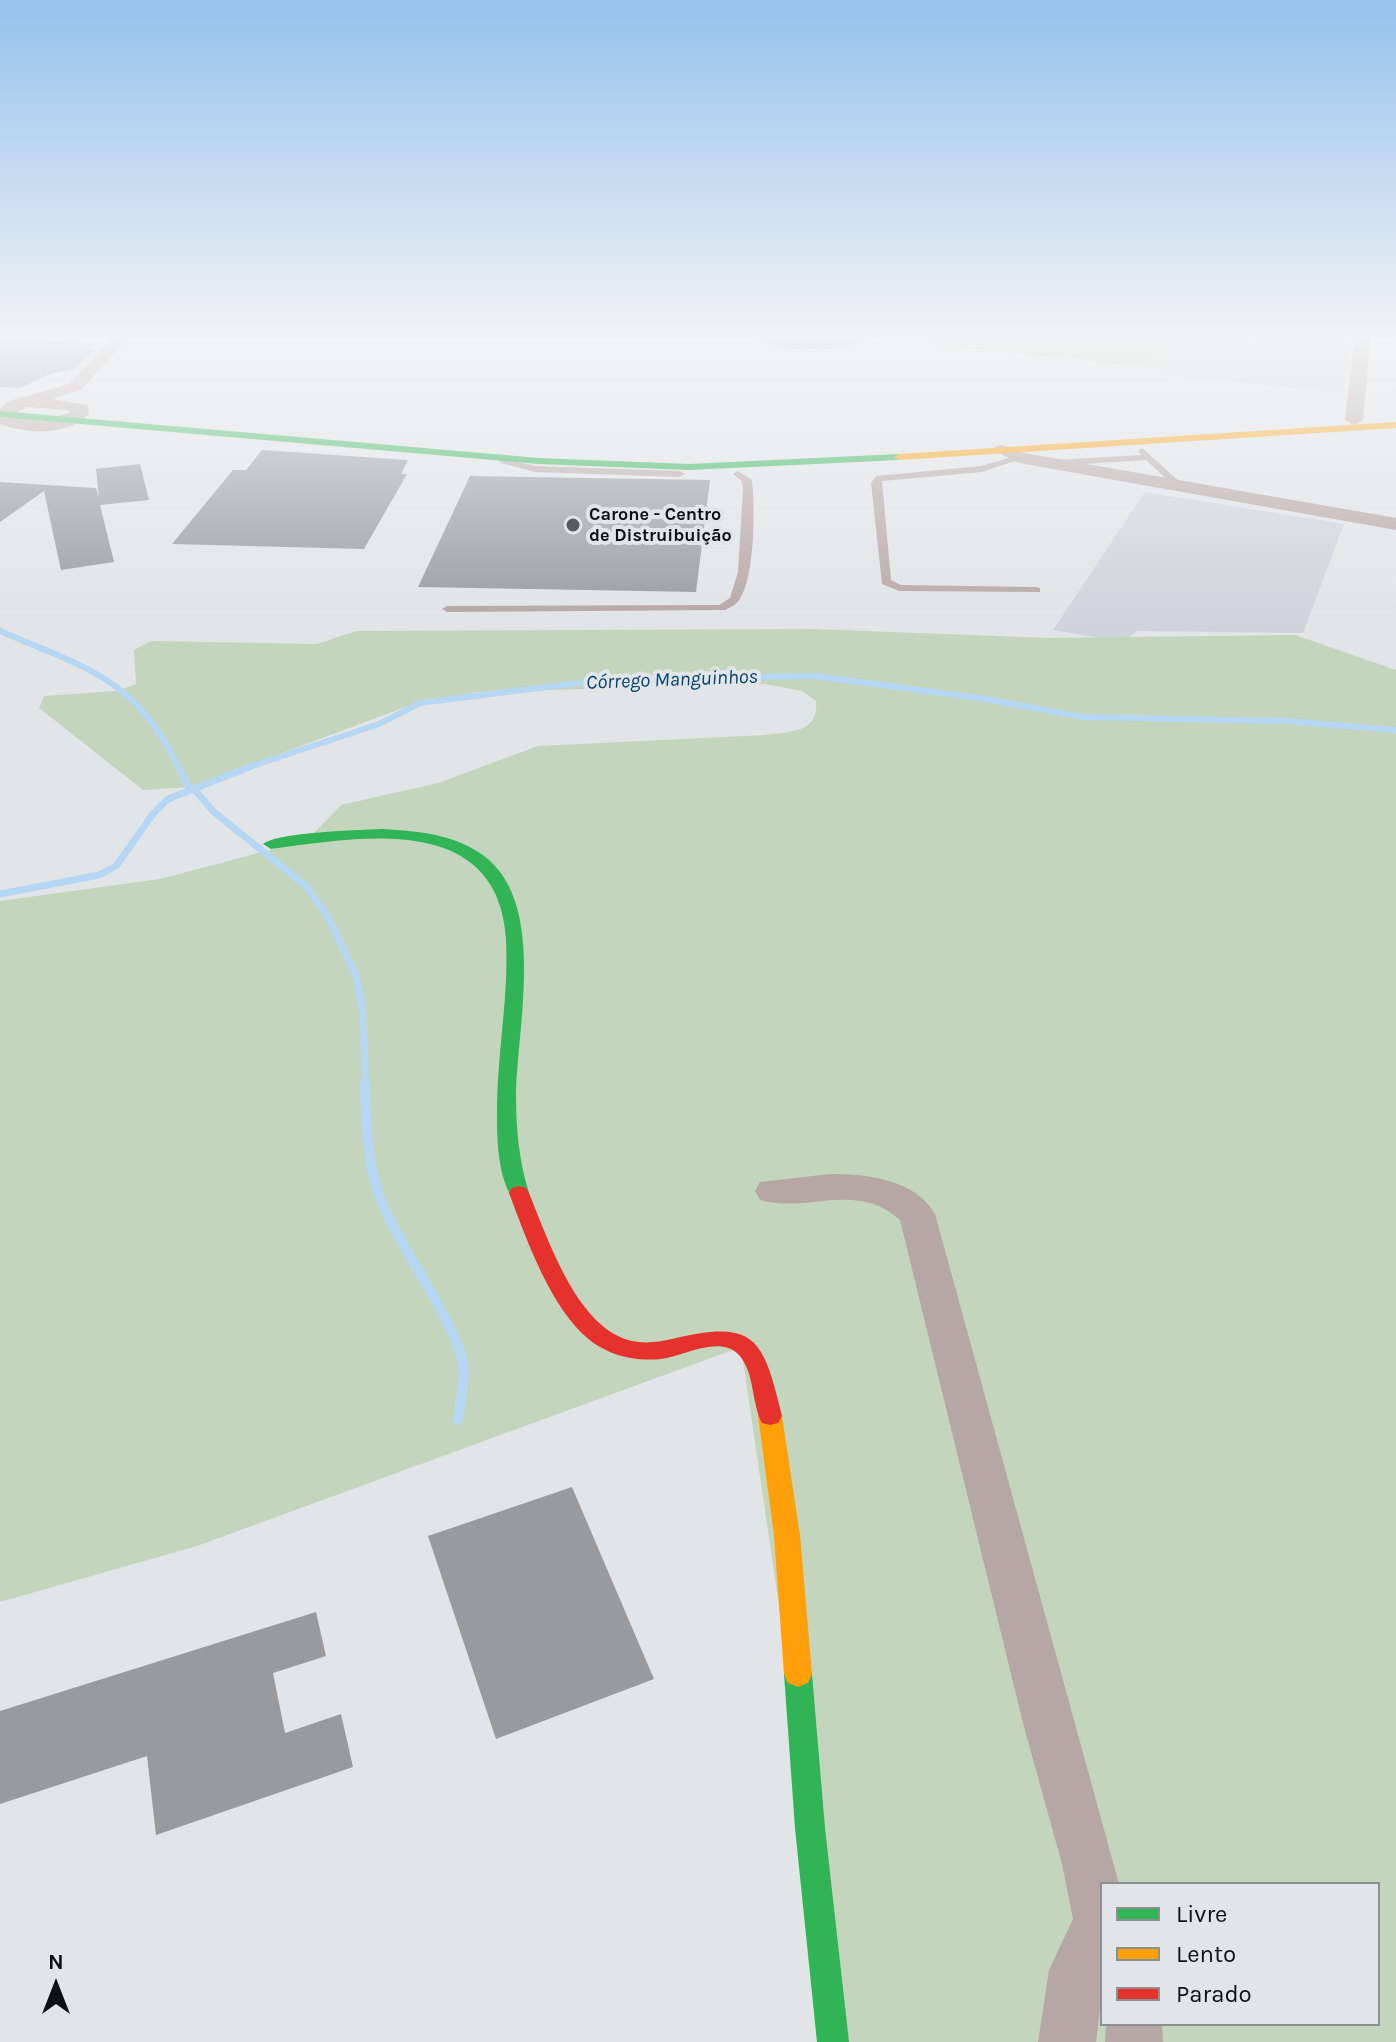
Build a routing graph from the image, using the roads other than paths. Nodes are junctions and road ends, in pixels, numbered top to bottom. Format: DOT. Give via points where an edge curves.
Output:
graph roads {
  1 [pos="20,432"];
  2 [pos="256,432"];
  3 [pos="302,432"];
  4 [pos="1164,432"];
  5 [pos="1283,432"];
  6 [pos="11,438"];
  7 [pos="1132,442"];
  8 [pos="1010,454"];
  9 [pos="1147,457"];
  10 [pos="1054,463"];
  11 [pos="738,470"];
  12 [pos="1178,485"];
  13 [pos="1396,524"];
  14 [pos="1036,590"];
  15 [pos="447,609"];
  16 [pos="271,844"];
  17 [pos="773,1191"];
  18 [pos="1100,1922"];
  19 [pos="1100,1929"];
  20 [pos="833,2042"];
  21 [pos="1067,2042"];
  1 -- 6 [label="street"];
  2 -- 11 [label="main road" via="487,457"];
  3 -- 4 [label="main road" via="581,456 750,459"];
  5 -- 7 [label="main road"];
  7 -- 8 [label="main road"];
  7 -- 9 [label="lane"];
  8 -- 10 [label="street"];
  8 -- 11 [label="main road"];
  8 -- 14 [label="lane" via="982,469 879,478 884,575 899,588"];
  9 -- 10 [label="lane"];
  9 -- 12 [label="lane"];
  10 -- 12 [label="street"];
  11 -- 15 [label="lane" via="748,489 742,566 737,595 721,608"];
  12 -- 13 [label="street"];
  16 -- 20 [label="main road" via="360,833 420,835 452,842 482,859 504,896 514,932 510,1160 518,1192 565,1290 606,1341 643,1353 723,1336 752,1357 767,1399 784,1502 817,1912"];
  17 -- 18 [label="street" via="836,1186 880,1191 906,1201 917,1214"];
  19 -- 21 [label="street" via="1077,1970"];
}
